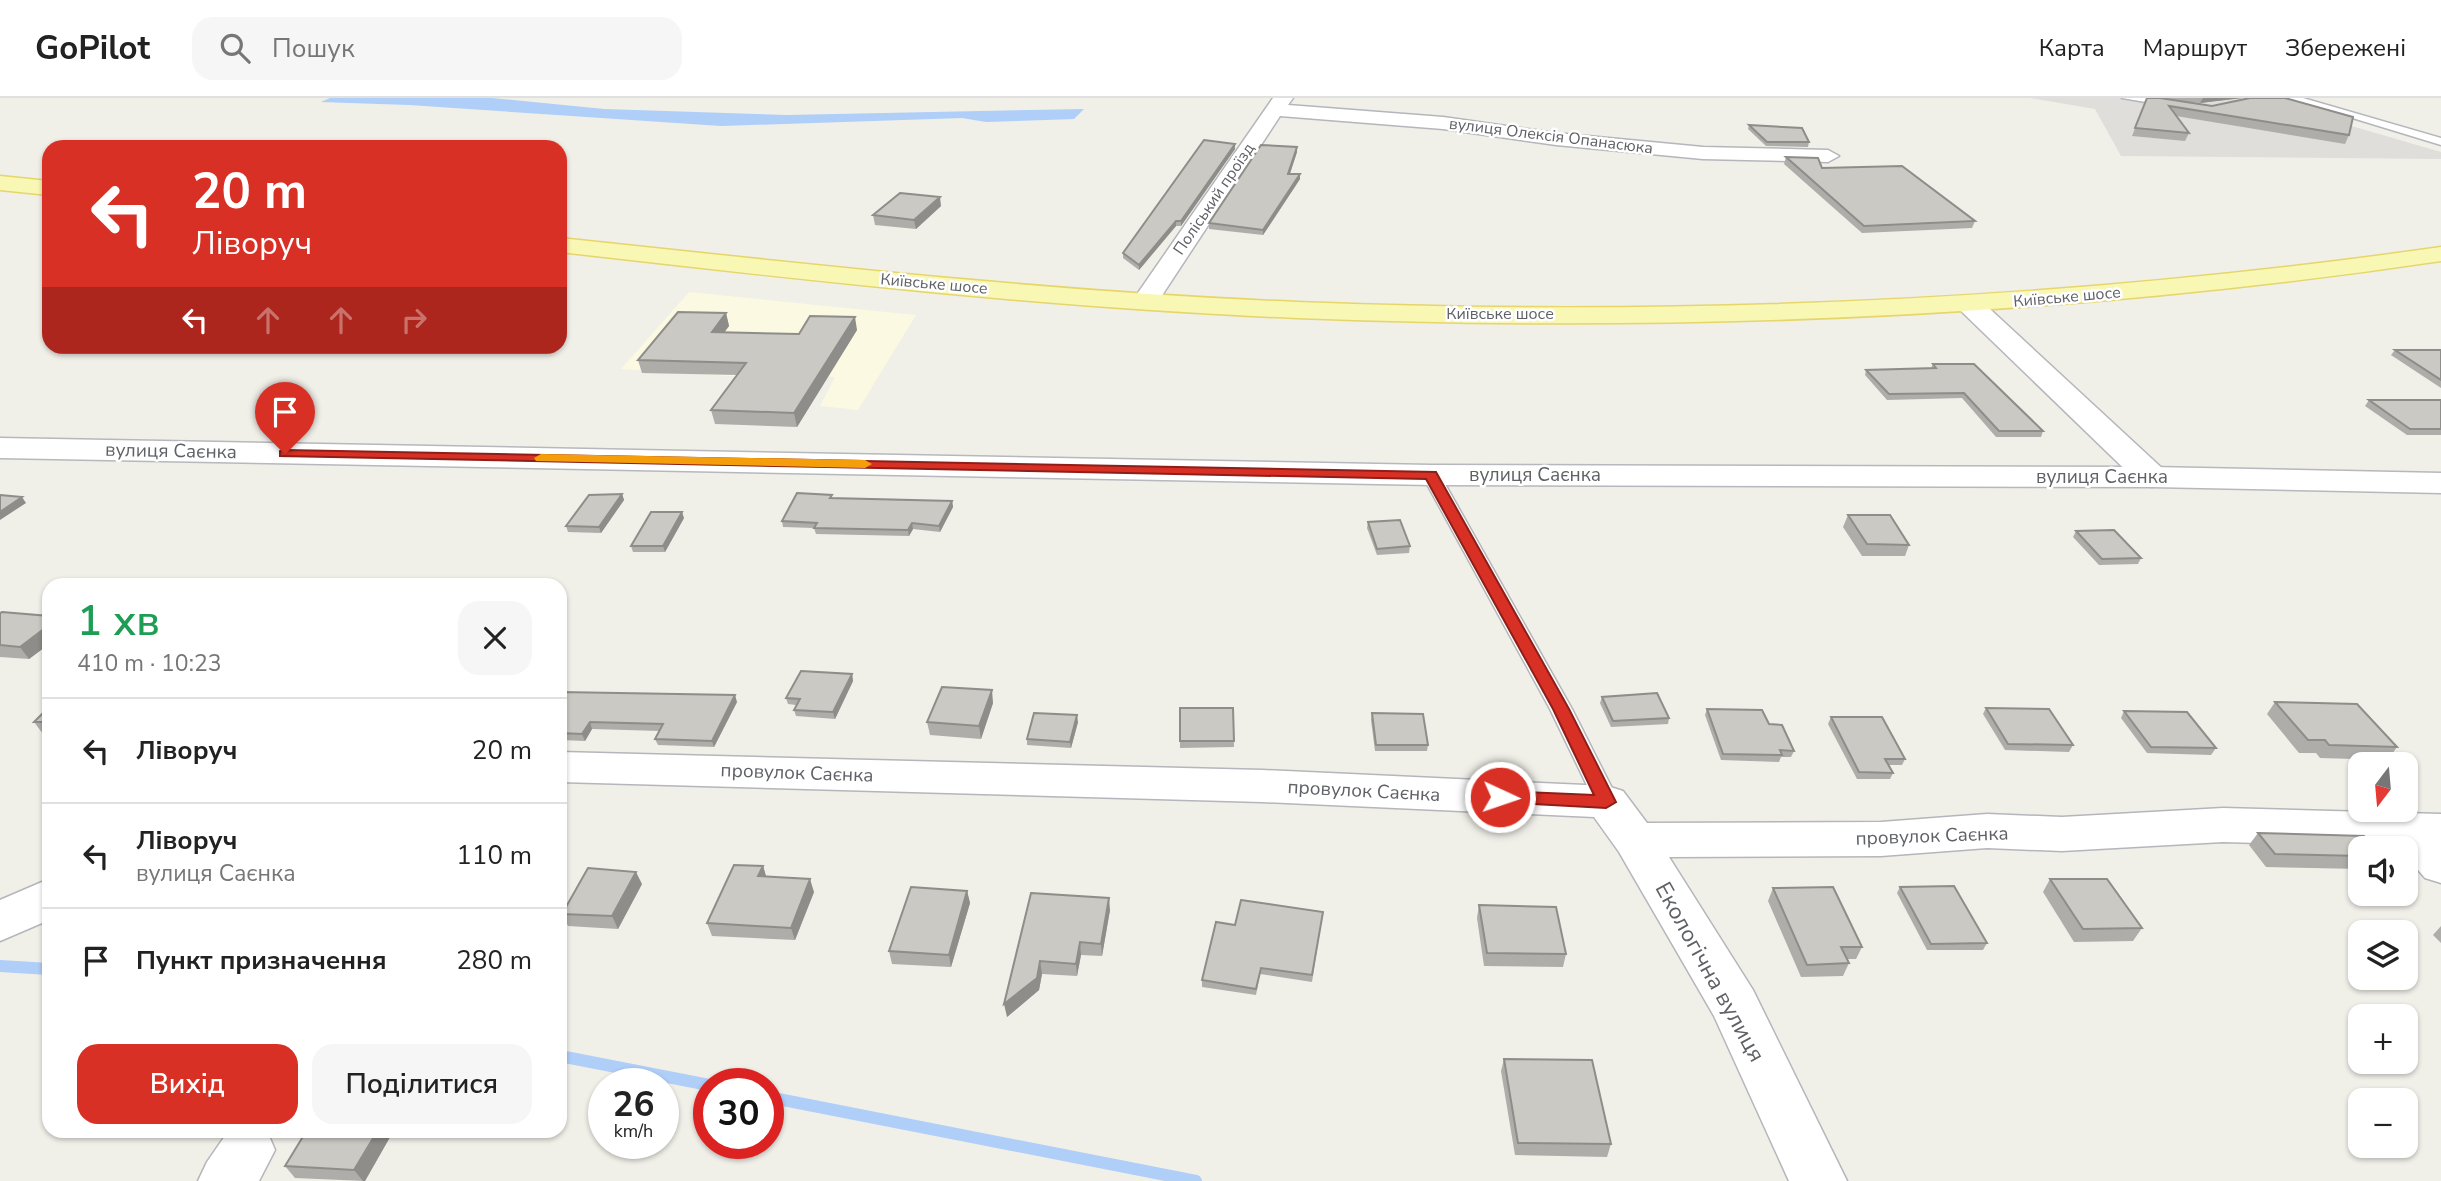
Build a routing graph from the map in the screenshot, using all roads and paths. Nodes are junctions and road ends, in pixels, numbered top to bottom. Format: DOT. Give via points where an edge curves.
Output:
graph roads {
  1 [pos="2127,98"];
  2 [pos="2292,98"];
  3 [pos="1279,104"];
  4 [pos="2182,105"];
  5 [pos="2441,142"];
  6 [pos="1828,156"];
  7 [pos="0,183"];
  8 [pos="42,187"];
  9 [pos="567,245"];
  10 [pos="2441,254"];
  11 [pos="1146,300"];
  12 [pos="1969,304"];
  13 [pos="0,448"];
  14 [pos="1431,475"];
  15 [pos="2152,477"];
  16 [pos="2441,483"];
  17 [pos="567,767"];
  18 [pos="1621,821"];
  19 [pos="2426,831"];
  20 [pos="2441,864"];
  21 [pos="42,901"];
  22 [pos="0,922"];
  23 [pos="1818,1181"];
  1 -- 4 [label="lane"];
  2 -- 5 [label="lane"];
  3 -- 6 [label="street, вулиця Олексія Опанасюка" via="1713,154"];
  3 -- 11 [label="street, Поліський проїзд"];
  7 -- 8 [label="main road"];
  9 -- 11 [label="main road, Київське шосе" via="942,285"];
  10 -- 12 [label="main road, Київське шосе" via="2248,280"];
  11 -- 12 [label="main road, Київське шосе" via="1503,315"];
  12 -- 15 [label="street"];
  13 -- 14 [label="street, вулиця Саєнка"];
  14 -- 15 [label="street, вулиця Саєнка"];
  14 -- 18 [label="lane"];
  15 -- 16 [label="street, вулиця Саєнка"];
  17 -- 18 [label="street, провулок Саєнка" via="1248,786"];
  18 -- 19 [label="street, провулок Саєнка" via="1881,839 1987,831 2076,834 2223,825"];
  18 -- 23 [label="street, Екологічна вулиця" via="1735,1005"];
  19 -- 20 [label="street"];
  21 -- 22 [label="street"];
}
